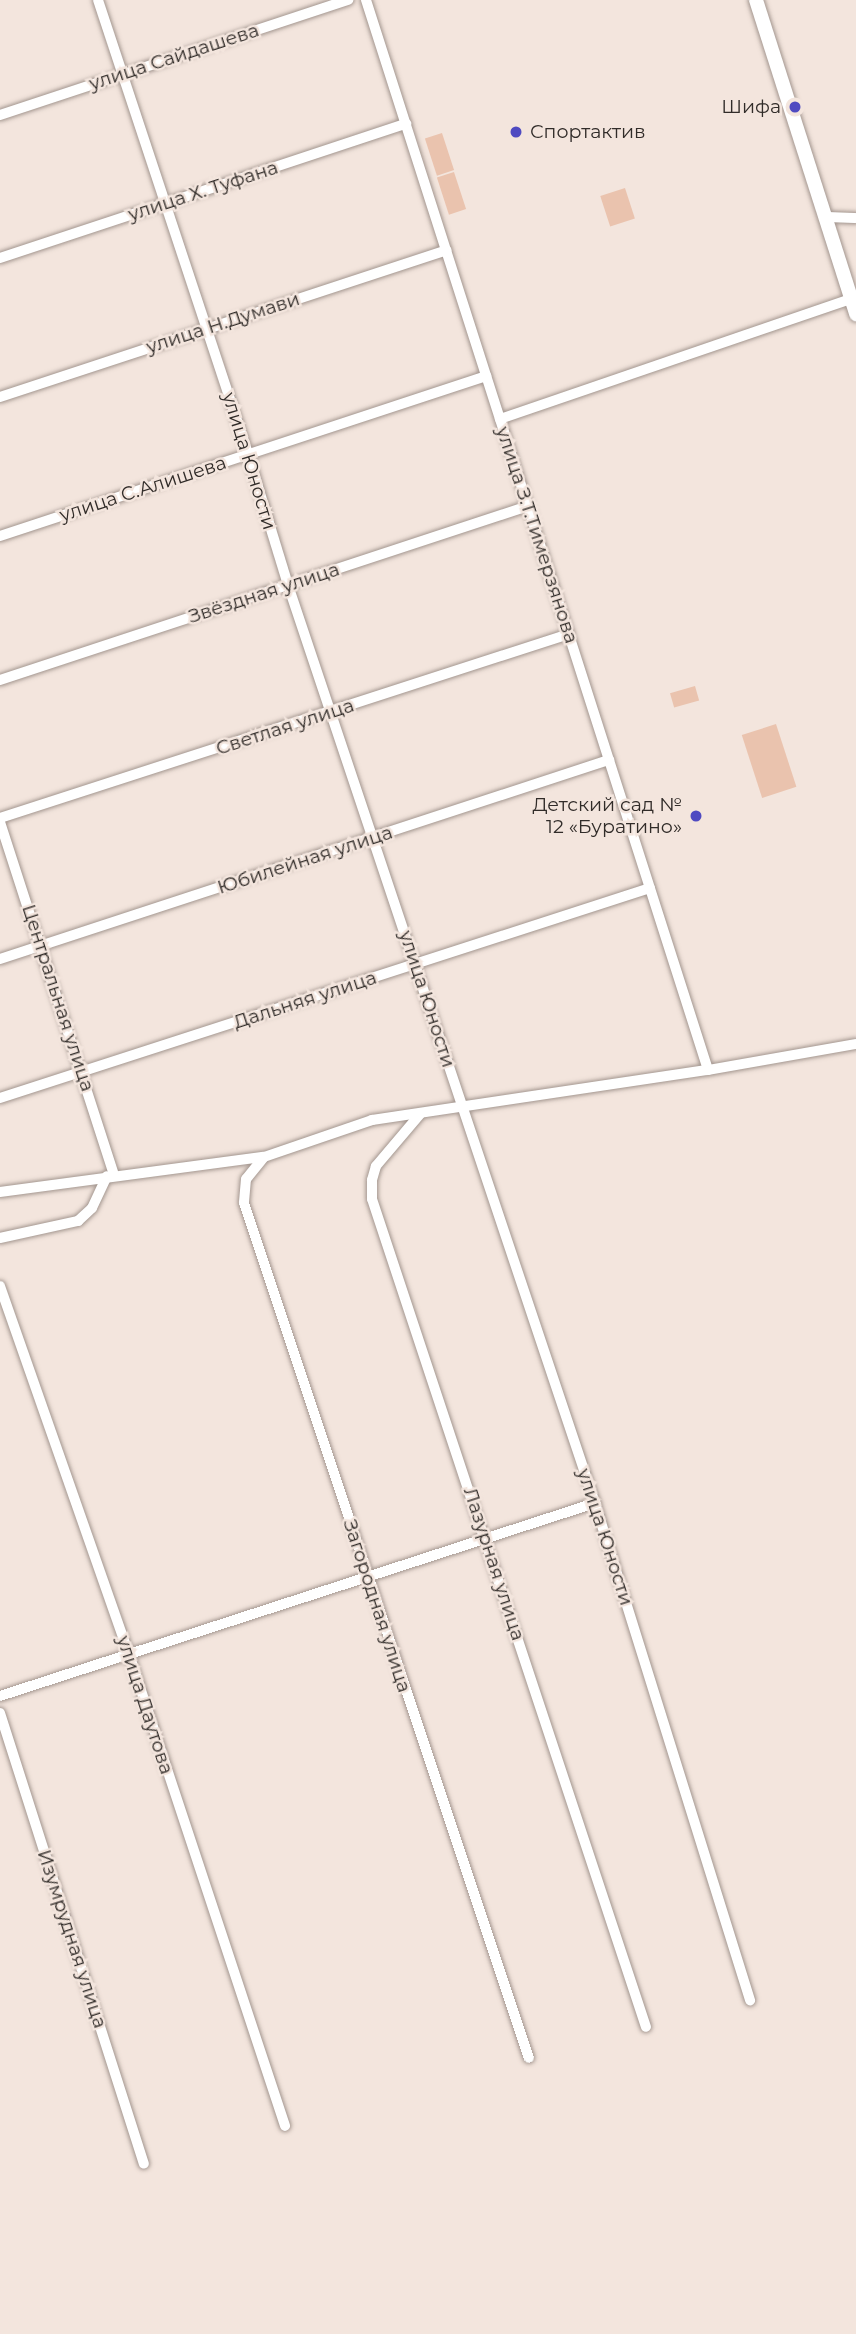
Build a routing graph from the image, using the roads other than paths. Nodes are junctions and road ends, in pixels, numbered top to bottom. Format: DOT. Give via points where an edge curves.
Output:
graph roads {
  1 [pos="98,0"];
  2 [pos="348,0"];
  3 [pos="366,0"];
  4 [pos="756,0"];
  5 [pos="124,74"];
  6 [pos="0,115"];
  7 [pos="406,124"];
  8 [pos="166,204"];
  9 [pos="826,218"];
  10 [pos="856,218"];
  11 [pos="446,250"];
  12 [pos="0,258"];
  13 [pos="851,299"];
  14 [pos="856,314"];
  15 [pos="207,329"];
  16 [pos="486,376"];
  17 [pos="0,397"];
  18 [pos="500,419"];
  19 [pos="248,454"];
  20 [pos="528,506"];
  21 [pos="0,536"];
  22 [pos="288,585"];
  23 [pos="569,634"];
  24 [pos="0,680"];
  25 [pos="330,712"];
  26 [pos="609,760"];
  27 [pos="0,820"];
  28 [pos="372,838"];
  29 [pos="650,888"];
  30 [pos="40,945"];
  31 [pos="0,959"];
  32 [pos="416,965"];
  33 [pos="856,1044"];
  34 [pos="708,1070"];
  35 [pos="82,1071"];
  36 [pos="0,1098"];
  37 [pos="463,1107"];
  38 [pos="421,1113"];
  39 [pos="264,1157"];
  40 [pos="110,1175"];
  41 [pos="0,1192"];
  42 [pos="0,1238"];
  43 [pos="0,1286"];
  44 [pos="595,1503"];
  45 [pos="485,1538"];
  46 [pos="367,1577"];
  47 [pos="129,1654"];
  48 [pos="0,1696"];
  49 [pos="0,1713"];
  50 [pos="750,2000"];
  51 [pos="646,2027"];
  52 [pos="529,2058"];
  53 [pos="285,2126"];
  54 [pos="144,2164"];
  1 -- 5 [label="street, улица Юности"];
  2 -- 5 [label="street, улица Сайдашева"];
  3 -- 7 [label="street, улица З.Т.Тимерзянова"];
  4 -- 9 [label="main road"];
  5 -- 6 [label="street, улица Сайдашева"];
  5 -- 8 [label="street, улица Юности"];
  7 -- 8 [label="street, улица Х. Туфана"];
  7 -- 11 [label="street, улица З.Т.Тимерзянова"];
  8 -- 12 [label="street, улица Х. Туфана"];
  8 -- 15 [label="street, улица Юности"];
  9 -- 10 [label="street"];
  9 -- 13 [label="main road"];
  11 -- 15 [label="street, улица Н.Думави"];
  11 -- 16 [label="street, улица З.Т.Тимерзянова"];
  13 -- 14 [label="main road"];
  13 -- 18 [label="street"];
  15 -- 17 [label="street, улица Н.Думави"];
  15 -- 19 [label="street, улица Юности"];
  16 -- 18 [label="street, улица З.Т.Тимерзянова"];
  16 -- 19 [label="street, улица С.Алишева"];
  18 -- 20 [label="street, улица З.Т.Тимерзянова"];
  19 -- 21 [label="street, улица С.Алишева"];
  19 -- 22 [label="street, улица Юности"];
  20 -- 22 [label="street, Звёздная улица"];
  20 -- 23 [label="street, улица З.Т.Тимерзянова"];
  22 -- 24 [label="street, Звёздная улица"];
  22 -- 25 [label="street, улица Юности"];
  23 -- 25 [label="street, Светлая улица"];
  23 -- 26 [label="street, улица З.Т.Тимерзянова"];
  25 -- 27 [label="street, Светлая улица"];
  25 -- 28 [label="street, улица Юности"];
  26 -- 28 [label="street, Юбилейная улица"];
  26 -- 29 [label="street, улица З.Т.Тимерзянова"];
  27 -- 30 [label="street, Центральная улица"];
  28 -- 30 [label="street, Юбилейная улица"];
  28 -- 32 [label="street, улица Юности"];
  29 -- 32 [label="street, Дальняя улица"];
  29 -- 34 [label="street, улица З.Т.Тимерзянова"];
  30 -- 31 [label="street, Юбилейная улица"];
  30 -- 35 [label="street, Центральная улица"];
  32 -- 35 [label="street, Дальняя улица"];
  32 -- 37 [label="street, улица Юности"];
  33 -- 34 [label="street"];
  34 -- 37 [label="street"];
  35 -- 36 [label="street, Дальняя улица"];
  35 -- 40 [label="street, Центральная улица"];
  37 -- 38 [label="street"];
  37 -- 44 [label="street, улица Юности"];
  38 -- 39 [label="street" via="372,1120"];
  38 -- 45 [label="street, Лазурная улица" via="376,1166 372,1199"];
  39 -- 40 [label="street"];
  39 -- 46 [label="street, Загородная улица" via="246,1179 244,1203"];
  40 -- 41 [label="street"];
  40 -- 42 [label="street" via="92,1208 78,1221"];
  43 -- 47 [label="street, улица Даутова"];
  44 -- 45 [label="street"];
  44 -- 50 [label="street, улица Юности"];
  45 -- 46 [label="street"];
  45 -- 51 [label="street, Лазурная улица"];
  46 -- 47 [label="street"];
  46 -- 52 [label="street, Загородная улица"];
  47 -- 48 [label="street"];
  47 -- 53 [label="street, улица Даутова"];
  49 -- 54 [label="street, Изумрудная улица"];
}
